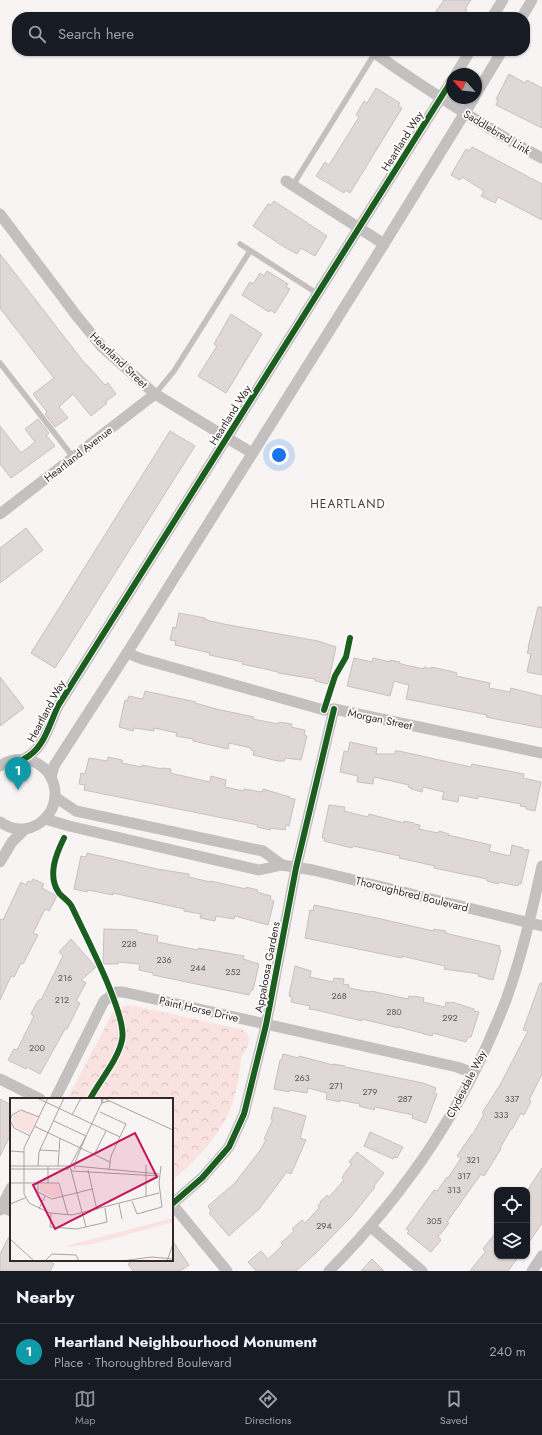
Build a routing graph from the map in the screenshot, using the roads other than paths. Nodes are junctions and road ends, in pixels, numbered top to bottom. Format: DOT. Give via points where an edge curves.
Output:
graph roads {
  1 [pos="503,0"];
  2 [pos="532,0"];
  3 [pos="495,12"];
  4 [pos="525,12"];
  5 [pos="371,56"];
  6 [pos="379,56"];
  7 [pos="467,56"];
  8 [pos="499,56"];
  9 [pos="460,68"];
  10 [pos="482,84"];
  11 [pos="446,89"];
  12 [pos="440,98"];
  13 [pos="470,104"];
  14 [pos="465,113"];
  15 [pos="542,158"];
  16 [pos="289,183"];
  17 [pos="0,214"];
  18 [pos="359,228"];
  19 [pos="240,244"];
  20 [pos="384,244"];
  21 [pos="250,251"];
  22 [pos="318,294"];
  23 [pos="0,363"];
  24 [pos="156,394"];
  25 [pos="227,438"];
  26 [pos="252,453"];
  27 [pos="73,457"];
  28 [pos="1,511"];
  29 [pos="127,653"];
  30 [pos="334,709"];
  31 [pos="542,753"];
  32 [pos="24,759"];
  33 [pos="2,762"];
  34 [pos="51,777"];
  35 [pos="56,797"];
  36 [pos="45,819"];
  37 [pos="0,822"];
  38 [pos="25,829"];
  39 [pos="0,862"];
  40 [pos="282,865"];
  41 [pos="542,866"];
  42 [pos="296,868"];
  43 [pos="530,922"];
  44 [pos="542,926"];
  45 [pos="266,1025"];
  46 [pos="473,1073"];
  47 [pos="0,1079"];
  48 [pos="38,1098"];
  49 [pos="56,1098"];
  50 [pos="10,1191"];
  51 [pos="173,1203"];
  52 [pos="173,1205"];
  53 [pos="4,1209"];
  54 [pos="371,1227"];
  55 [pos="542,1256"];
  56 [pos="227,1271"];
  57 [pos="329,1271"];
  58 [pos="422,1271"];
  59 [pos="532,1271"];
  1 -- 3 [label="street"];
  2 -- 4 [label="street"];
  5 -- 16 [label="lane"];
  6 -- 12 [label="street, Saddlebred Link"];
  7 -- 9 [label="street"];
  8 -- 10 [label="street"];
  11 -- 12 [label="street, Heartland Way"];
  12 -- 14 [label="street, Saddlebred Link"];
  12 -- 18 [label="street, Heartland Way"];
  13 -- 14 [label="street"];
  14 -- 15 [label="street, Saddlebred Link"];
  14 -- 20 [label="street"];
  16 -- 18 [label="street"];
  17 -- 24 [label="street, Heartland Street" via="88,331 102,347"];
  18 -- 20 [label="street"];
  18 -- 22 [label="street, Heartland Way"];
  19 -- 21 [label="lane"];
  20 -- 26 [label="street"];
  21 -- 22 [label="lane"];
  21 -- 24 [label="lane" via="174,371"];
  22 -- 25 [label="street, Heartland Way"];
  23 -- 27 [label="lane"];
  24 -- 25 [label="street, Heartland Street"];
  24 -- 27 [label="street, Heartland Avenue"];
  25 -- 26 [label="street, Heartland Street"];
  25 -- 32 [label="street, Heartland Way" via="58,706 37,750"];
  26 -- 29 [label="street"];
  27 -- 28 [label="street, Heartland Avenue"];
  29 -- 30 [label="street, Morgan Street" via="324,710"];
  29 -- 34 [label="street" via="54,766"];
  30 -- 31 [label="street, Morgan Street"];
  30 -- 42 [label="street, Appaloosa Gardens"];
  32 -- 33 [label="street"];
  32 -- 34 [label="street" via="44,768"];
  34 -- 35 [label="street"];
  35 -- 36 [label="street"];
  35 -- 40 [label="street, Thoroughbred Boulevard" via="76,811 262,851"];
  36 -- 38 [label="street"];
  36 -- 40 [label="street, Thoroughbred Boulevard" via="259,870"];
  37 -- 38 [label="street" via="15,829"];
  38 -- 39 [label="street" via="12,842"];
  40 -- 42 [label="street, Thoroughbred Boulevard"];
  41 -- 43 [label="street, Clydesdale Way"];
  42 -- 43 [label="street, Thoroughbred Boulevard"];
  42 -- 45 [label="street, Appaloosa Gardens"];
  43 -- 44 [label="street, Thoroughbred Boulevard"];
  43 -- 46 [label="street, Clydesdale Way" via="506,999"];
  45 -- 46 [label="street, Paint Horse Drive" via="457,1067"];
  45 -- 49 [label="street, Paint Horse Drive" via="116,992 104,1001"];
  45 -- 51 [label="street, Appaloosa Gardens" via="244,1114 229,1147 202,1178"];
  46 -- 54 [label="street, Clydesdale Way" via="425,1157"];
  47 -- 48 [label="street"];
  50 -- 53 [label="street"];
  52 -- 56 [label="street"];
  54 -- 57 [label="street, Clydesdale Way"];
  54 -- 58 [label="street"];
  55 -- 59 [label="street"];
}
